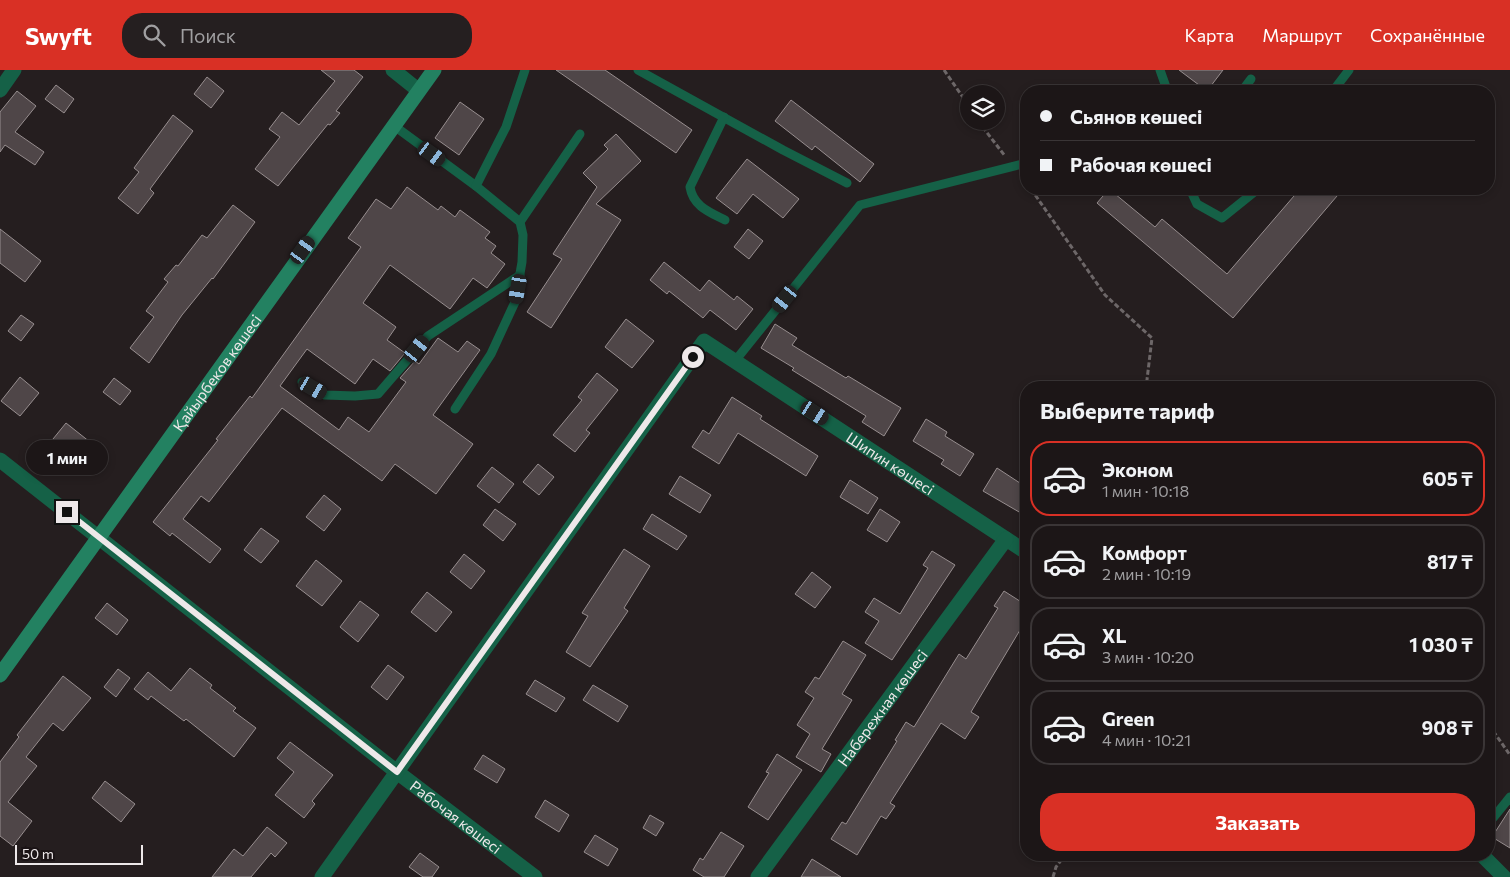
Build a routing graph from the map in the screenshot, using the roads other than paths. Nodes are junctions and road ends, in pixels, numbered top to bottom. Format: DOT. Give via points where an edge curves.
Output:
graph roads {
  1 [pos="14,70"];
  2 [pos="393,70"];
  3 [pos="434,70"];
  4 [pos="525,70"];
  5 [pos="638,70"];
  6 [pos="1160,70"];
  7 [pos="1349,70"];
  8 [pos="1251,79"];
  9 [pos="1165,85"];
  10 [pos="1246,85"];
  11 [pos="1338,85"];
  12 [pos="0,90"];
  13 [pos="418,90"];
  14 [pos="724,118"];
  15 [pos="393,125"];
  16 [pos="580,134"];
  17 [pos="1020,164"];
  18 [pos="847,183"];
  19 [pos="476,186"];
  20 [pos="1193,195"];
  21 [pos="1251,195"];
  22 [pos="725,220"];
  23 [pos="520,222"];
  24 [pos="520,275"];
  25 [pos="735,361"];
  26 [pos="302,382"];
  27 [pos="455,408"];
  28 [pos="0,460"];
  29 [pos="99,536"];
  30 [pos="1006,539"];
  31 [pos="1020,548"];
  32 [pos="0,675"];
  33 [pos="397,772"];
  34 [pos="1510,797"];
  35 [pos="1495,816"];
  36 [pos="1488,861"];
  37 [pos="322,877"];
  38 [pos="535,877"];
  39 [pos="758,877"];
  40 [pos="1504,877"];
  1 -- 12 [label="street"];
  2 -- 13 [label="street"];
  3 -- 13 [label="main road, Қайырбеков көшесі"];
  4 -- 19 [label="lane" via="506,127"];
  5 -- 14 [label="lane"];
  6 -- 9 [label="lane"];
  7 -- 11 [label="lane"];
  8 -- 10 [label="lane"];
  13 -- 15 [label="main road, Қайырбеков көшесі"];
  14 -- 18 [label="lane"];
  14 -- 22 [label="lane" via="690,187 692,197 704,210"];
  15 -- 19 [label="lane"];
  15 -- 29 [label="main road, Қайырбеков көшесі"];
  16 -- 23 [label="lane"];
  17 -- 25 [label="lane" via="860,205"];
  19 -- 23 [label="lane"];
  20 -- 21 [label="lane" via="1197,204 1222,218"];
  23 -- 24 [label="lane" via="523,235"];
  24 -- 26 [label="lane" via="428,336 378,394 324,395"];
  24 -- 27 [label="lane" via="515,302 503,329"];
  25 -- 30 [label="street, Шипин көшесі"];
  25 -- 33 [label="street, Шипин көшесі" via="704,341"];
  28 -- 29 [label="street, Рабочая көшесі"];
  29 -- 32 [label="main road, Қайырбеков көшесі"];
  29 -- 33 [label="street, Рабочая көшесі"];
  30 -- 31 [label="street, Шипин көшесі"];
  30 -- 39 [label="street, Набережная көшесі"];
  33 -- 37 [label="street"];
  33 -- 38 [label="street, Рабочая көшесі"];
  34 -- 35 [label="lane"];
  36 -- 40 [label="street"];
}
